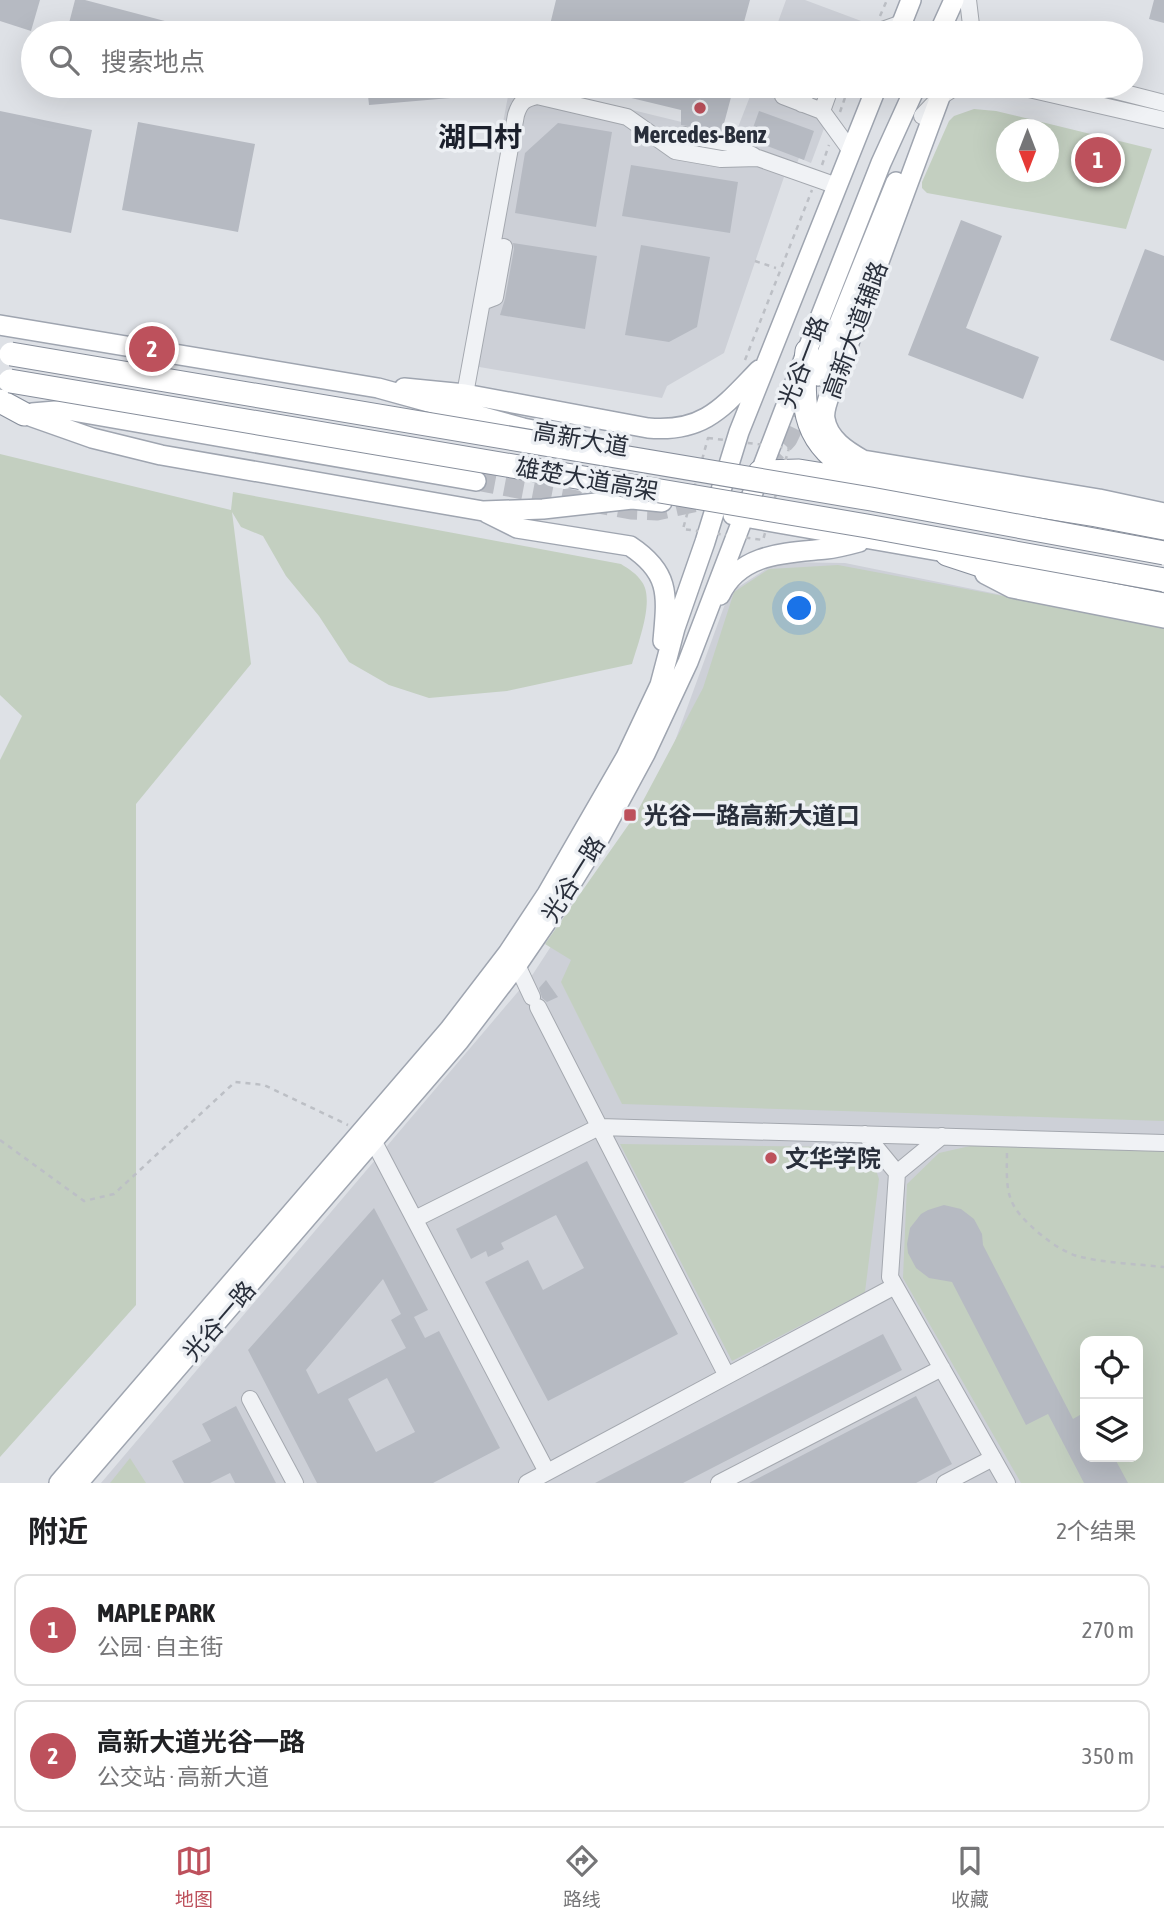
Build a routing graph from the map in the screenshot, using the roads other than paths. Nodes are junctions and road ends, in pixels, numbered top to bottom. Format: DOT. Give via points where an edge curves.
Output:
graph roads {
  1 [pos="911,0"];
  2 [pos="954,0"];
  3 [pos="968,0"];
  4 [pos="903,21"];
  5 [pos="944,21"];
  6 [pos="971,21"];
  7 [pos="528,98"];
  8 [pos="546,98"];
  9 [pos="788,98"];
  10 [pos="804,98"];
  11 [pos="827,98"];
  12 [pos="872,98"];
  13 [pos="911,98"];
  14 [pos="931,98"];
  15 [pos="933,98"];
  16 [pos="1068,98"];
  17 [pos="1143,98"];
  18 [pos="1164,103"];
  19 [pos="802,104"];
  20 [pos="822,111"];
  21 [pos="1164,120"];
  22 [pos="684,135"];
  23 [pos="851,151"];
  24 [pos="758,158"];
  25 [pos="837,186"];
  26 [pos="504,247"];
  27 [pos="482,302"];
  28 [pos="0,325"];
  29 [pos="781,326"];
  30 [pos="809,344"];
  31 [pos="5,353"];
  32 [pos="765,365"];
  33 [pos="818,376"];
  34 [pos="3,387"];
  35 [pos="378,388"];
  36 [pos="464,394"];
  37 [pos="0,412"];
  38 [pos="24,414"];
  39 [pos="574,438"];
  40 [pos="729,466"];
  41 [pos="760,472"];
  42 [pos="861,477"];
  43 [pos="476,481"];
  44 [pos="569,505"];
  45 [pos="964,509"];
  46 [pos="483,510"];
  47 [pos="715,512"];
  48 [pos="1164,513"];
  49 [pos="743,517"];
  50 [pos="1164,528"];
  51 [pos="868,540"];
  52 [pos="1164,546"];
  53 [pos="1164,553"];
  54 [pos="947,554"];
  55 [pos="1014,559"];
  56 [pos="1164,580"];
  57 [pos="1164,587"];
  58 [pos="685,598"];
  59 [pos="710,604"];
  60 [pos="1164,605"];
  61 [pos="1164,618"];
  62 [pos="688,662"];
  63 [pos="660,685"];
  64 [pos="517,965"];
  65 [pos="599,1127"];
  66 [pos="865,1134"];
  67 [pos="942,1136"];
  68 [pos="368,1137"];
  69 [pos="1164,1143"];
  70 [pos="897,1173"];
  71 [pos="415,1219"];
  72 [pos="895,1286"];
  73 [pos="942,1368"];
  74 [pos="727,1376"];
  75 [pos="250,1399"];
  76 [pos="993,1458"];
  77 [pos="547,1472"];
  78 [pos="59,1483"];
  79 [pos="78,1483"];
  80 [pos="295,1483"];
  81 [pos="527,1483"];
  82 [pos="719,1483"];
  83 [pos="945,1483"];
  84 [pos="1007,1483"];
  1 -- 4 [label="main road"];
  2 -- 5 [label="main road"];
  3 -- 6 [label="street"];
  7 -- 27 [label="street" via="516,115"];
  8 -- 24 [label="street" via="627,117 674,151 721,159"];
  9 -- 19 [label="street"];
  10 -- 19 [label="street"];
  11 -- 20 [label="street"];
  12 -- 23 [label="main road, 光谷一路"];
  13 -- 30 [label="main road, 光谷一路"];
  14 -- 33 [label="main road"];
  15 -- 48 [label="main road, 高新大道辅路" via="832,386 825,419 835,440 855,456 876,463"];
  16 -- 21 [label="street"];
  17 -- 18 [label="street"];
  19 -- 20 [label="street"];
  20 -- 23 [label="street"];
  22 -- 24 [label="street" via="729,143"];
  23 -- 25 [label="main road, 光谷一路"];
  24 -- 25 [label="street"];
  25 -- 29 [label="main road, 光谷一路"];
  26 -- 27 [label="street" via="495,297"];
  27 -- 36 [label="street"];
  28 -- 35 [label="main road, 高新大道"];
  29 -- 30 [label="main road" via="779,347 786,358"];
  29 -- 32 [label="main road, 光谷一路"];
  30 -- 41 [label="main road, 光谷一路"];
  30 -- 42 [label="highway" via="803,385 807,419 821,447 836,463"];
  31 -- 53 [label="highway, 雄楚大道高架, bridge"];
  32 -- 36 [label="main road" via="721,409 671,430"];
  32 -- 40 [label="main road, 光谷一路"];
  34 -- 38 [label="highway"];
  34 -- 56 [label="highway, 雄楚大道高架, bridge" via="880,528"];
  35 -- 36 [label="main road"];
  35 -- 39 [label="main road, 高新大道"];
  37 -- 38 [label="main road"];
  38 -- 43 [label="main road" via="67,410"];
  38 -- 46 [label="main road" via="161,455"];
  39 -- 40 [label="main road, 高新大道"];
  39 -- 44 [label="main road" via="599,457 602,475 590,492"];
  40 -- 41 [label="main road, 高新大道"];
  40 -- 47 [label="main road, 光谷一路"];
  41 -- 42 [label="highway"];
  41 -- 45 [label="main road, 高新大道"];
  41 -- 49 [label="main road, 光谷一路"];
  42 -- 50 [label="highway"];
  44 -- 46 [label="main road"];
  44 -- 47 [label="main road" via="645,499"];
  45 -- 52 [label="main road, 高新大道"];
  45 -- 55 [label="main road" via="942,524 959,548"];
  46 -- 63 [label="main road" via="517,528 629,546 655,567 666,596"];
  47 -- 49 [label="main road"];
  47 -- 58 [label="main road, 光谷一路"];
  49 -- 51 [label="main road"];
  49 -- 59 [label="main road, 光谷一路"];
  51 -- 54 [label="main road"];
  51 -- 62 [label="main road" via="829,549 781,552 738,571 723,589"];
  54 -- 55 [label="main road"];
  54 -- 60 [label="highway" via="1011,575"];
  54 -- 61 [label="main road" via="1012,588"];
  55 -- 57 [label="main road"];
  58 -- 59 [label="main road" via="705,581"];
  58 -- 63 [label="main road, 光谷一路"];
  59 -- 62 [label="main road, 光谷一路"];
  62 -- 64 [label="main road, 光谷一路" via="599,839"];
  63 -- 68 [label="main road, 光谷一路" via="626,757 541,904"];
  64 -- 65 [label="street"];
  64 -- 68 [label="main road, 光谷一路" via="458,1041"];
  65 -- 66 [label="street"];
  65 -- 71 [label="street"];
  65 -- 74 [label="street"];
  66 -- 67 [label="street"];
  66 -- 70 [label="street"];
  67 -- 69 [label="street"];
  67 -- 70 [label="street"];
  68 -- 71 [label="street"];
  68 -- 78 [label="main road, 光谷一路"];
  68 -- 79 [label="main road, 光谷一路"];
  70 -- 72 [label="street" via="890,1277"];
  71 -- 77 [label="street"];
  72 -- 73 [label="street"];
  72 -- 74 [label="street"];
  73 -- 76 [label="street"];
  73 -- 82 [label="street"];
  74 -- 77 [label="street"];
  75 -- 80 [label="street"];
  76 -- 83 [label="street"];
  76 -- 84 [label="street"];
  77 -- 81 [label="street"];
}
